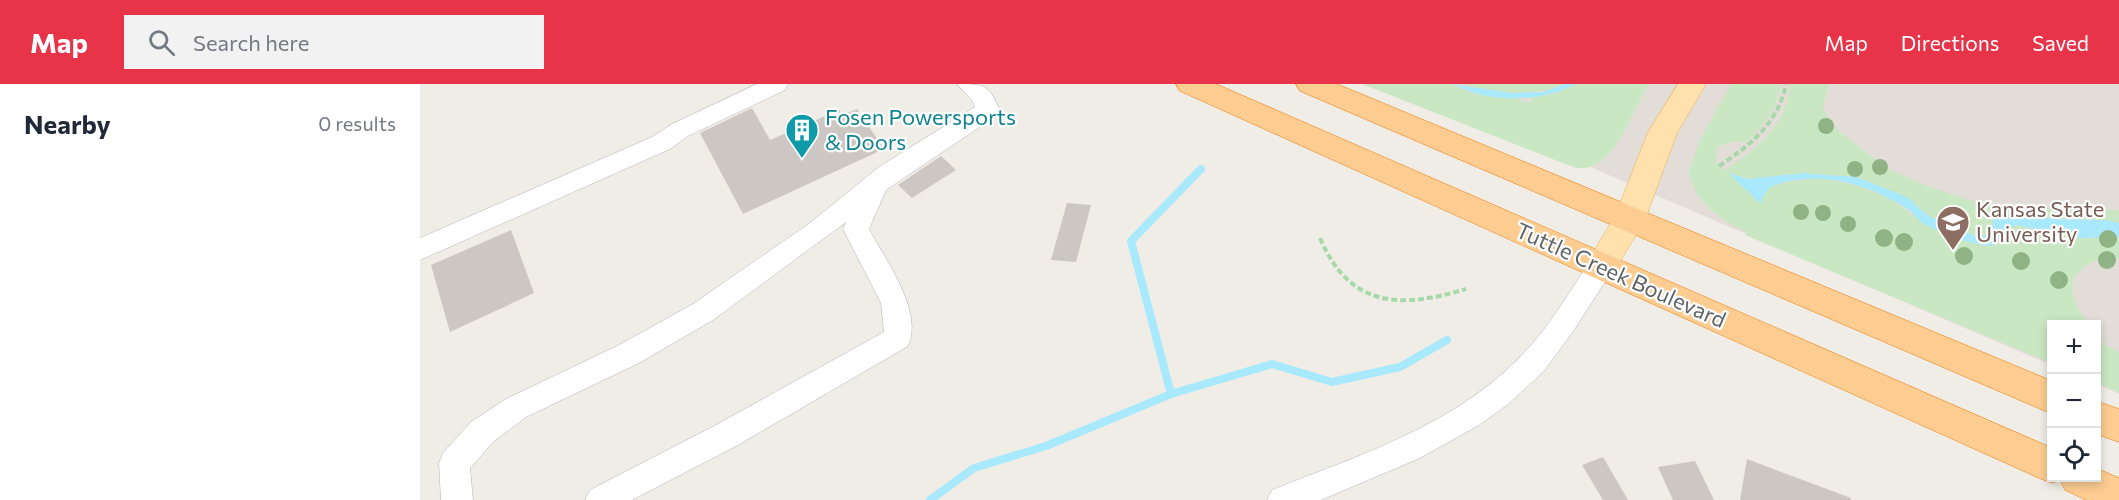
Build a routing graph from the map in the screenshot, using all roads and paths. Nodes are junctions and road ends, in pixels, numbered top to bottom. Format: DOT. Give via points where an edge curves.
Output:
graph roads {
  1 [pos="777,84"];
  2 [pos="968,84"];
  3 [pos="1190,84"];
  4 [pos="1310,84"];
  5 [pos="1692,84"];
  6 [pos="1786,84"];
  7 [pos="1719,166"];
  8 [pos="875,184"];
  9 [pos="1629,220"];
  10 [pos="1320,238"];
  11 [pos="420,249"];
  12 [pos="1602,266"];
  13 [pos="1466,289"];
  14 [pos="2047,396"];
  15 [pos="2101,419"];
  16 [pos="2119,426"];
  17 [pos="2047,464"];
  18 [pos="2089,482"];
  19 [pos="2119,496"];
  20 [pos="457,500"];
  21 [pos="601,500"];
  22 [pos="1283,500"];
  1 -- 11 [label="street" via="661,143"];
  2 -- 8 [label="street" via="982,95 988,110"];
  3 -- 12 [label="highway, Tuttle Creek Boulevard"];
  4 -- 9 [label="highway"];
  5 -- 9 [label="main road" via="1663,132"];
  6 -- 7 [label="path" via="1778,113 1764,131 1748,148"];
  8 -- 20 [label="street" via="819,231 703,312 629,354 516,408 482,432 454,463"];
  8 -- 21 [label="street" via="856,229 895,303 898,338 727,435"];
  9 -- 12 [label="main road"];
  9 -- 14 [label="highway"];
  10 -- 13 [label="path" via="1325,257 1360,292 1394,302 1443,297"];
  12 -- 17 [label="highway, Tuttle Creek Boulevard"];
  12 -- 22 [label="street" via="1524,372 1458,424 1394,458"];
  15 -- 16 [label="highway"];
  18 -- 19 [label="highway"];
}
